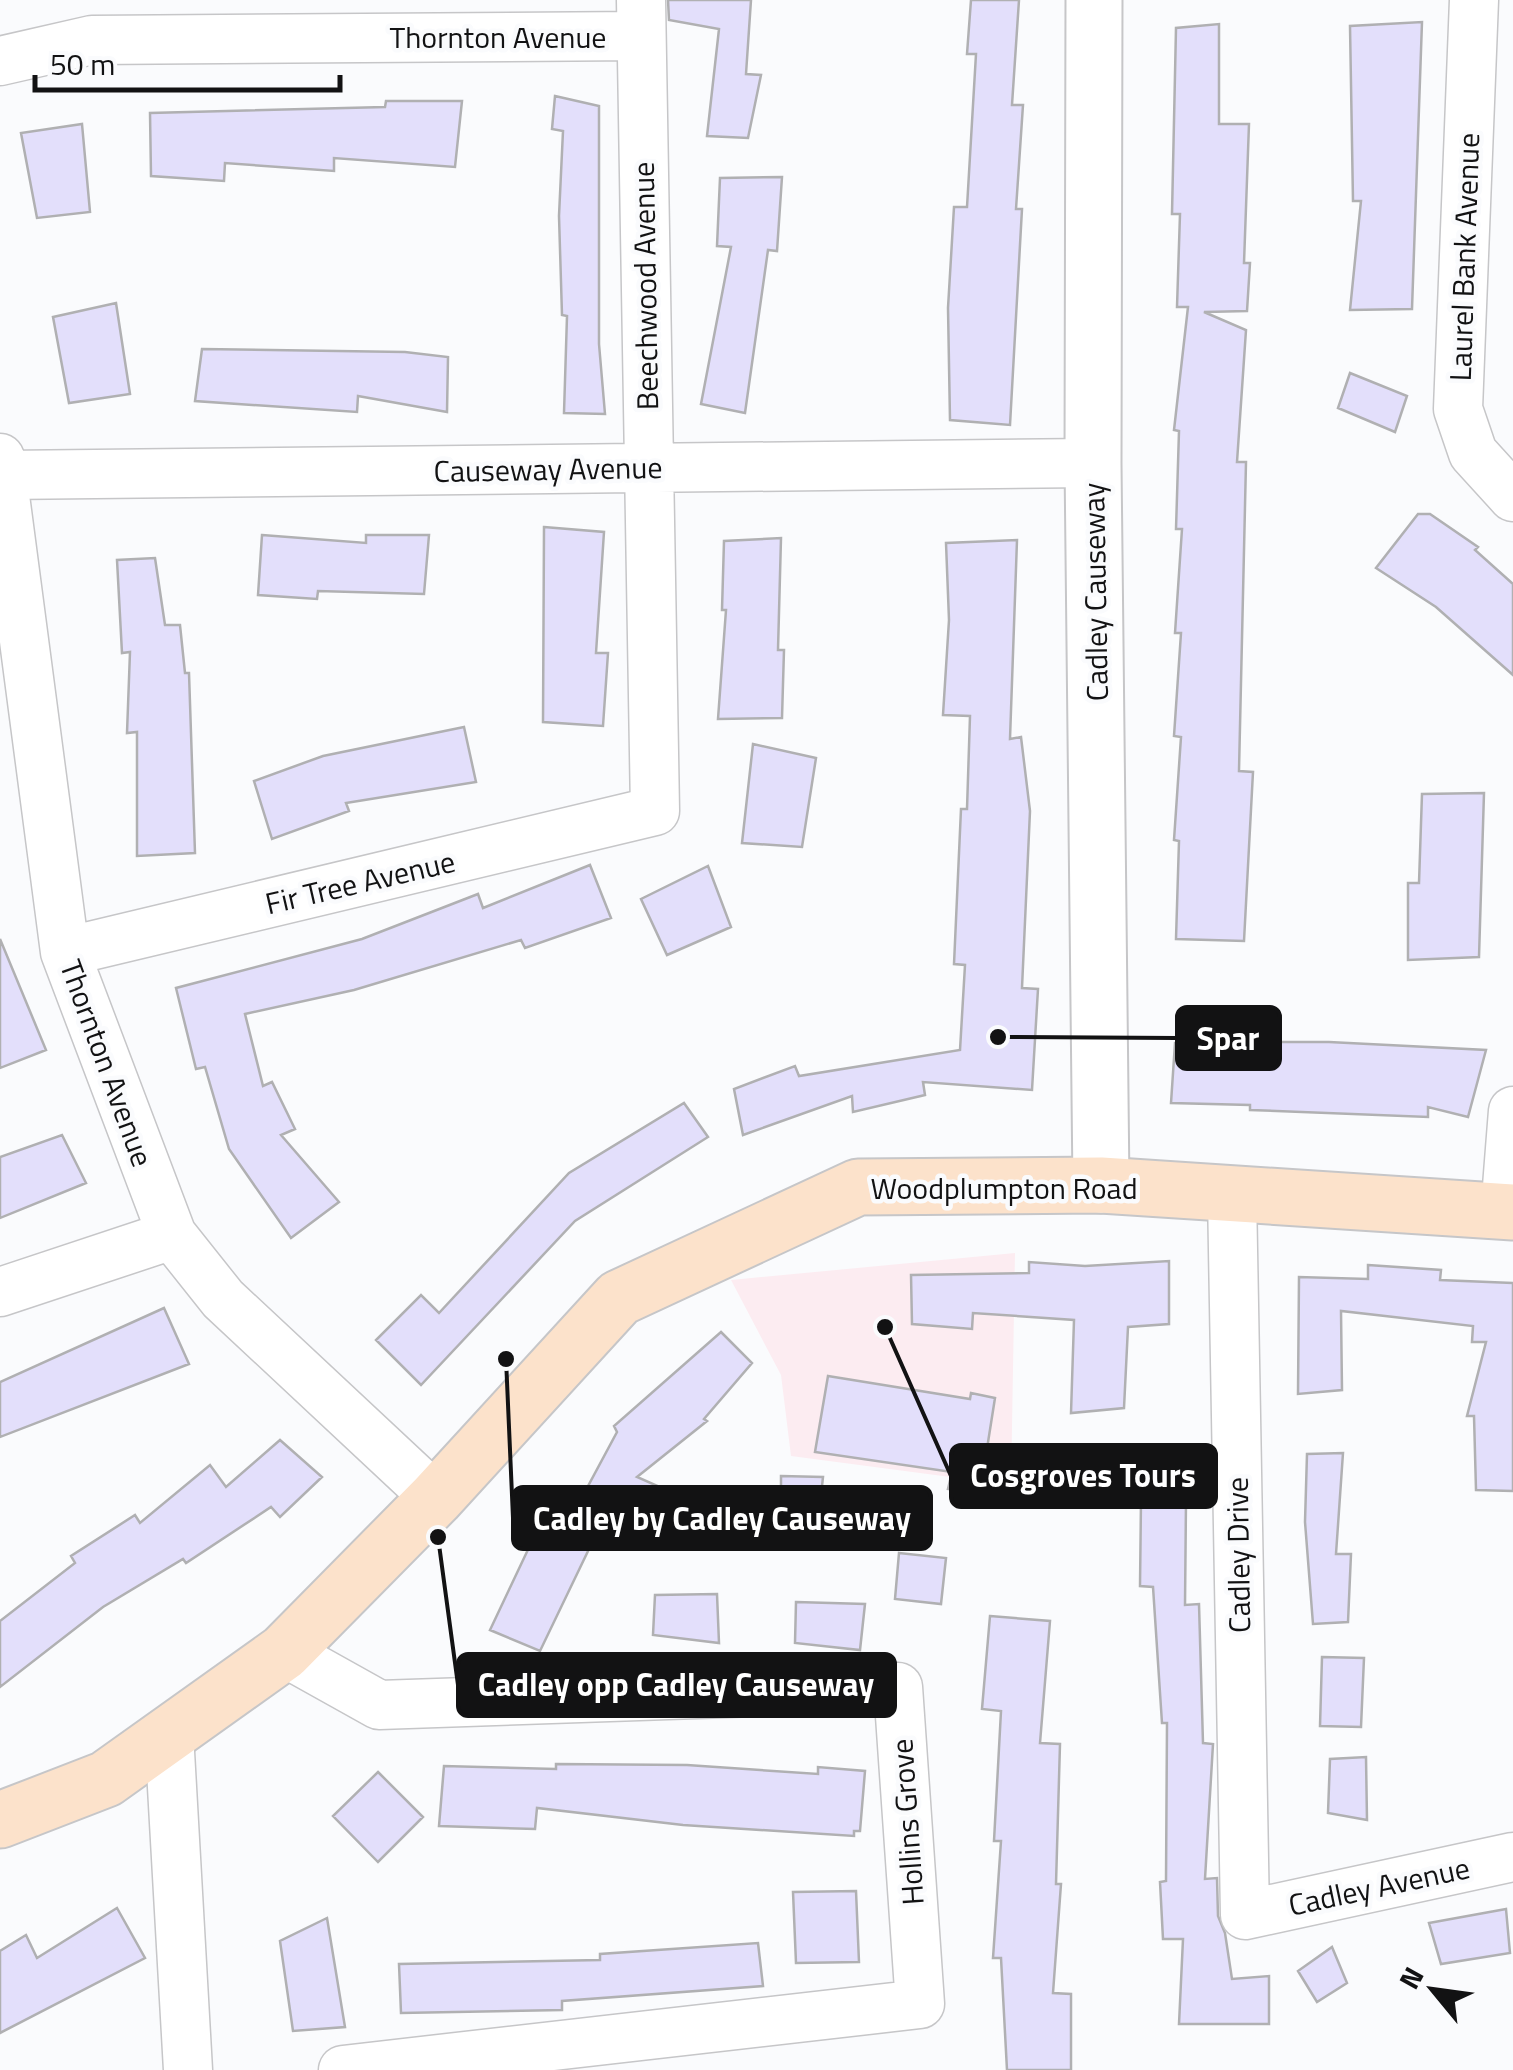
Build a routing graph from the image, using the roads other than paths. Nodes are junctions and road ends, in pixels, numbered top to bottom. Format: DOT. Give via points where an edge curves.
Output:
graph roads {
  1 [pos="1094,0"];
  2 [pos="1474,0"];
  3 [pos="640,18"];
  4 [pos="0,61"];
  5 [pos="1093,463"];
  6 [pos="2,466"];
  7 [pos="648,468"];
  8 [pos="1513,497"];
  9 [pos="655,811"];
  10 [pos="65,952"];
  11 [pos="1513,1111"];
  12 [pos="1101,1185"];
  13 [pos="1232,1194"];
  14 [pos="1509,1212"];
  15 [pos="172,1235"];
  16 [pos="0,1292"];
  17 [pos="436,1498"];
  18 [pos="284,1652"];
  19 [pos="169,1734"];
  20 [pos="0,1820"];
  21 [pos="1513,1857"];
  22 [pos="1245,1915"];
  23 [pos="361,2069"];
  24 [pos="188,2070"];
  1 -- 5 [label="street, Cadley Causeway"];
  2 -- 8 [label="street, Laurel Bank Avenue" via="1458,409 1474,453"];
  3 -- 4 [label="street, Thornton Avenue" via="92,40"];
  3 -- 7 [label="street, Beechwood Avenue"];
  5 -- 7 [label="street, Causeway Avenue"];
  5 -- 12 [label="street, Cadley Causeway"];
  6 -- 7 [label="street, Causeway Avenue"];
  6 -- 10 [label="street, Thornton Avenue"];
  7 -- 9 [label="street, Beechwood Avenue"];
  9 -- 10 [label="street, Fir Tree Avenue"];
  10 -- 15 [label="street, Thornton Avenue"];
  11 -- 14 [label="street"];
  12 -- 13 [label="main road, Woodplumpton Road"];
  12 -- 17 [label="main road, Woodplumpton Road" via="858,1187 619,1298"];
  13 -- 14 [label="main road, Woodplumpton Road"];
  13 -- 22 [label="street, Cadley Drive"];
  15 -- 16 [label="street"];
  15 -- 17 [label="street, Thornton Avenue" via="222,1299"];
  17 -- 18 [label="main road, Woodplumpton Road"];
  18 -- 19 [label="main road, Woodplumpton Road"];
  18 -- 23 [label="street, Hollins Grove" via="380,1704 898,1687 920,2004"];
  19 -- 20 [label="main road, Woodplumpton Road" via="106,1779"];
  19 -- 24 [label="street"];
  21 -- 22 [label="street, Cadley Avenue"];
}
